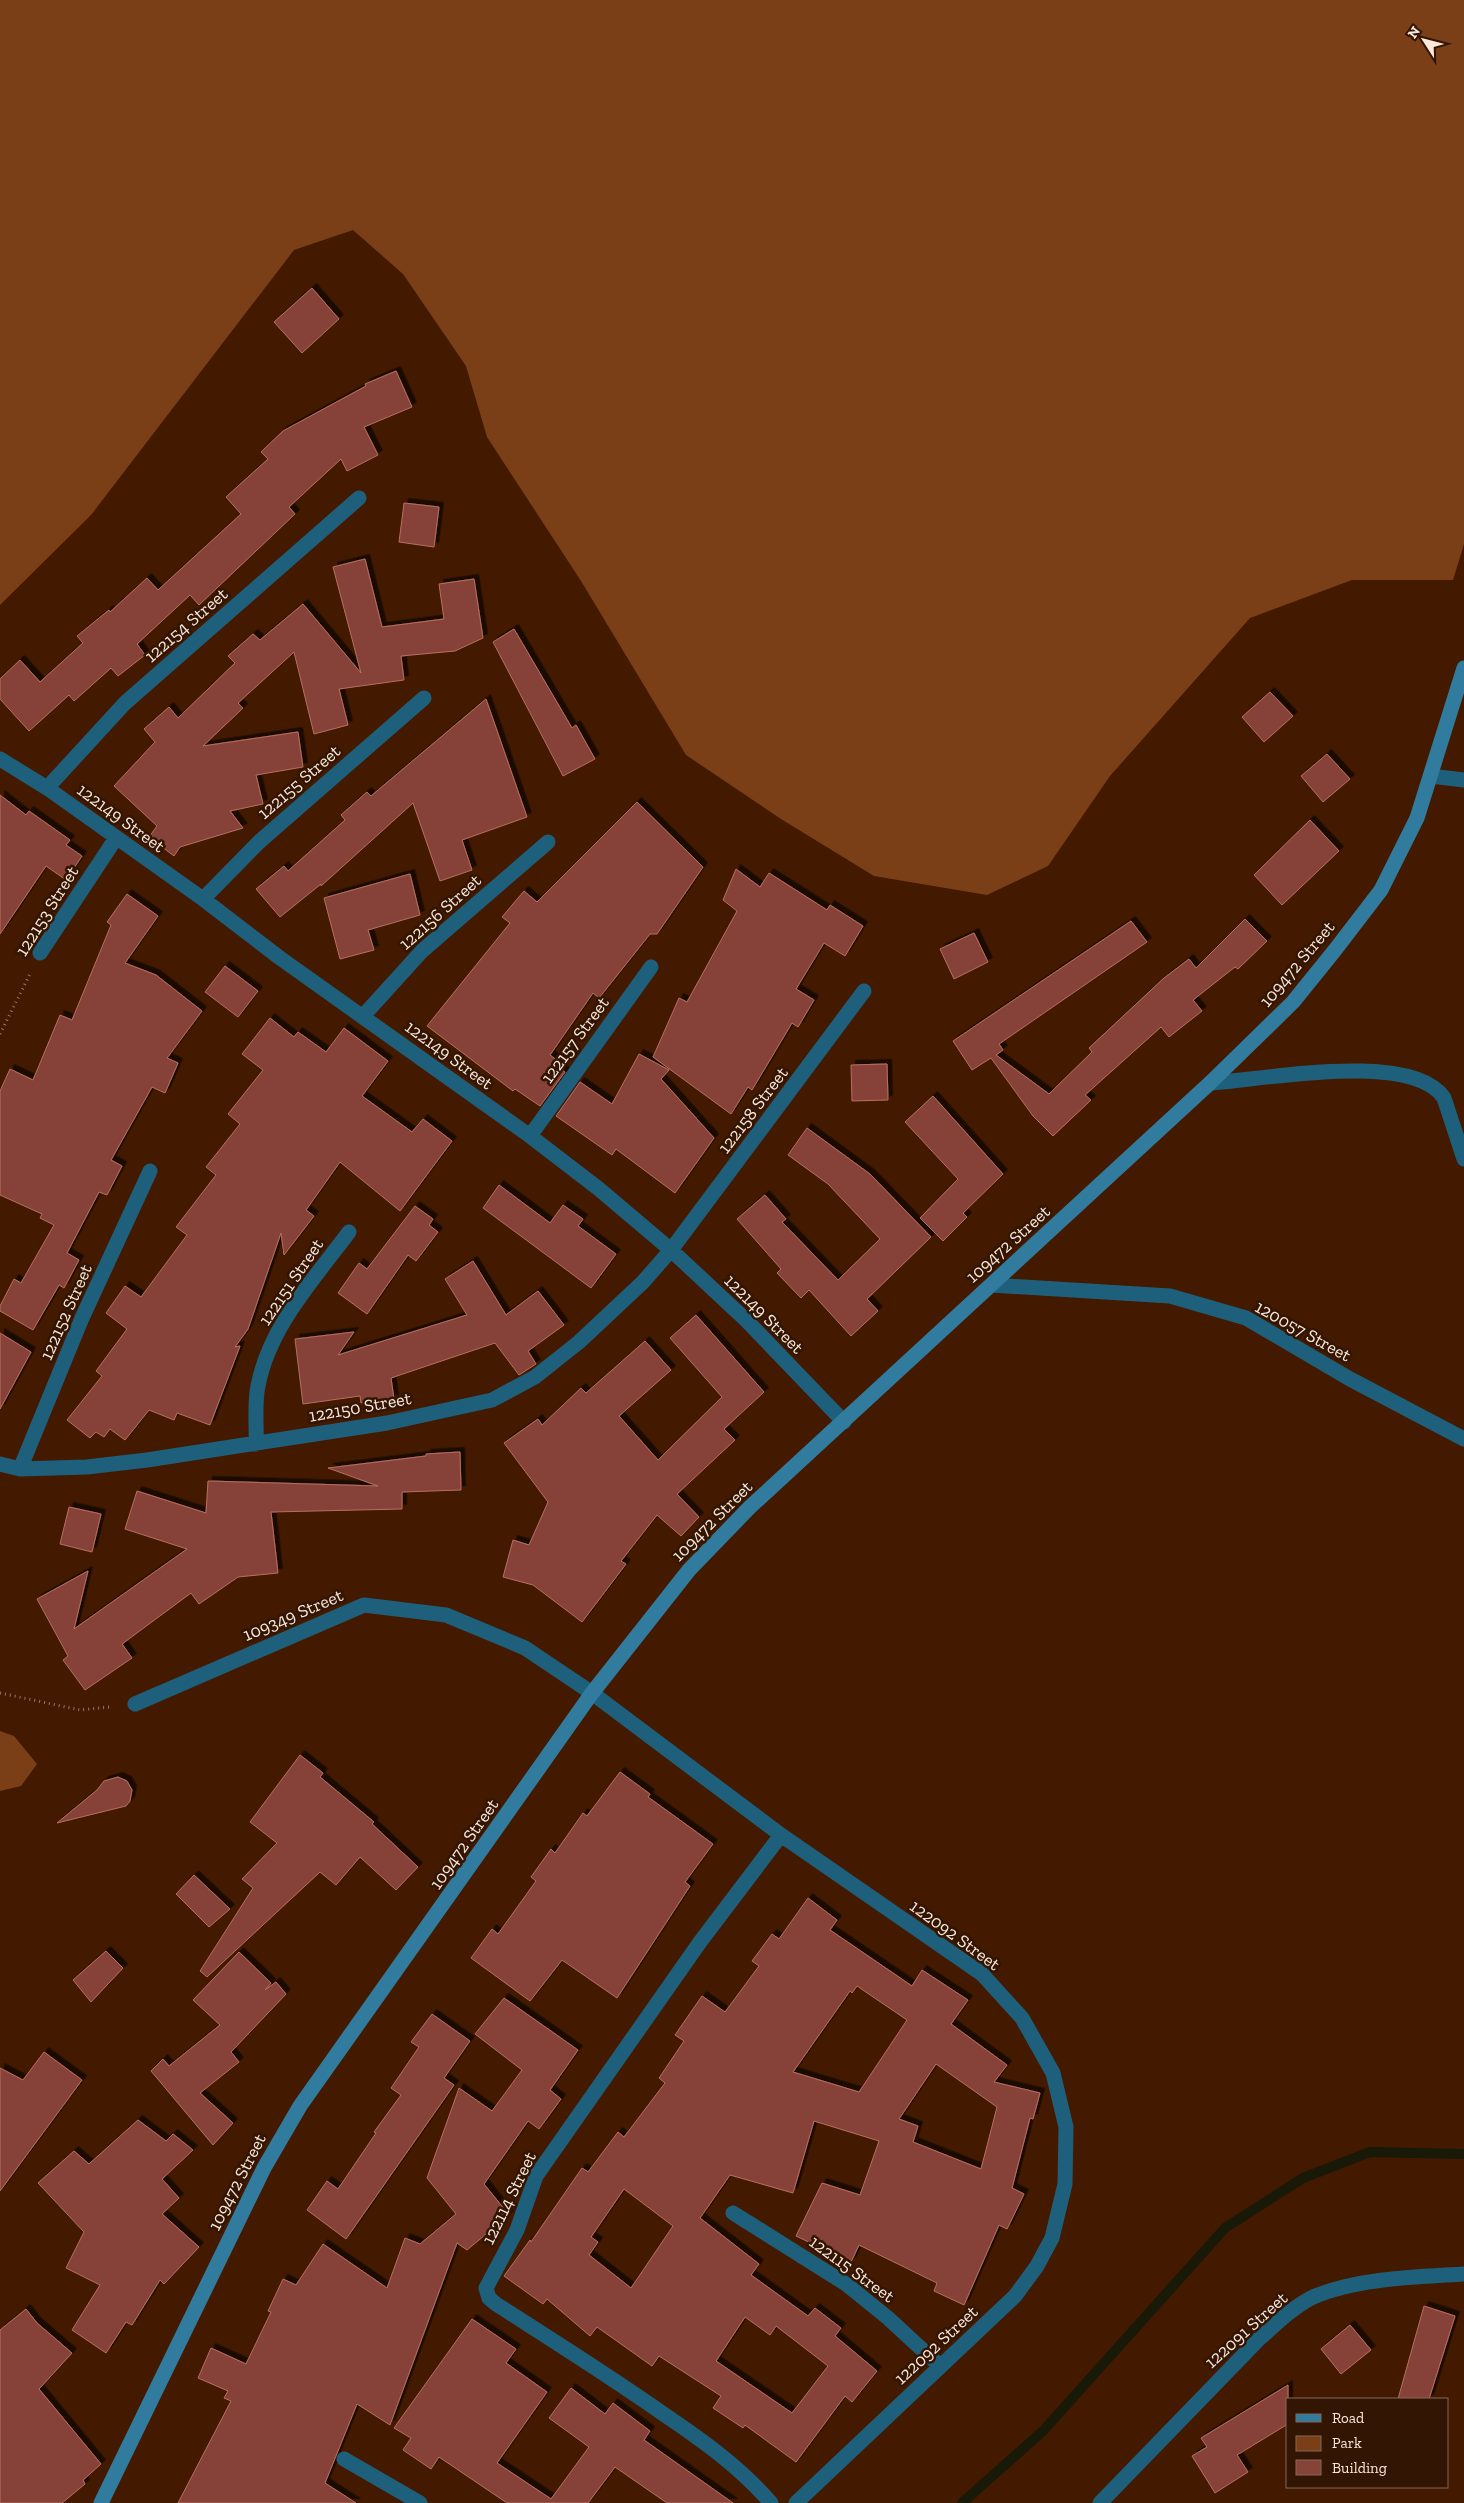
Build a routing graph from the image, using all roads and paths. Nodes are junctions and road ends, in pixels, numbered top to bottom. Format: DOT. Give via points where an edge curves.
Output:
graph roads {
  1 [pos="359,498"];
  2 [pos="1464,668"];
  3 [pos="424,698"];
  4 [pos="0,758"];
  5 [pos="1431,776"];
  6 [pos="1464,780"];
  7 [pos="46,788"];
  8 [pos="116,838"];
  9 [pos="548,842"];
  10 [pos="202,899"];
  11 [pos="40,953"];
  12 [pos="651,967"];
  13 [pos="864,990"];
  14 [pos="363,1016"];
  15 [pos="0,1034"];
  16 [pos="1210,1083"];
  17 [pos="1459,1128"];
  18 [pos="530,1136"];
  19 [pos="1464,1159"];
  20 [pos="150,1171"];
  21 [pos="349,1232"];
  22 [pos="671,1250"];
  23 [pos="991,1285"];
  24 [pos="844,1422"];
  25 [pos="1464,1439"];
  26 [pos="256,1444"];
  27 [pos="0,1464"];
  28 [pos="20,1469"];
  29 [pos="0,1693"];
  30 [pos="592,1693"];
  31 [pos="135,1704"];
  32 [pos="781,1836"];
  33 [pos="733,2213"];
  34 [pos="1464,2274"];
  35 [pos="940,2366"];
  36 [pos="344,2459"];
  37 [pos="101,2503"];
  38 [pos="420,2503"];
  39 [pos="771,2503"];
  40 [pos="796,2503"];
  41 [pos="1100,2503"];
  1 -- 7 [label="street, 122154 Street" via="125,704"];
  2 -- 5 [label="street, 109472 Street"];
  3 -- 10 [label="street, 122155 Street" via="259,842"];
  4 -- 7 [label="street, 122149 Street"];
  5 -- 6 [label="street"];
  5 -- 16 [label="street, 109472 Street" via="1417,818 1381,890 1293,1002"];
  7 -- 8 [label="street, 122149 Street"];
  8 -- 10 [label="street, 122149 Street"];
  8 -- 11 [label="street, 122153 Street"];
  9 -- 14 [label="street, 122156 Street" via="422,951"];
  10 -- 14 [label="street, 122149 Street"];
  11 -- 15 [label="path, 122153 Street"];
  12 -- 18 [label="street, 122157 Street"];
  13 -- 22 [label="street, 122158 Street"];
  14 -- 18 [label="street, 122149 Street"];
  16 -- 17 [label="street" via="1346,1069 1389,1073 1419,1079 1439,1091"];
  16 -- 23 [label="street, 109472 Street"];
  17 -- 19 [label="street"];
  18 -- 22 [label="street, 122149 Street"];
  20 -- 28 [label="street, 122152 Street" via="82,1318"];
  21 -- 26 [label="street, 122151 Street" via="297,1301 268,1351 257,1388"];
  22 -- 24 [label="street, 122149 Street" via="746,1320"];
  22 -- 26 [label="street, 122150 Street" via="643,1282 579,1342 535,1377 492,1400 388,1423"];
  23 -- 24 [label="street, 109472 Street"];
  23 -- 25 [label="street, 120057 Street" via="1170,1296 1246,1318 1350,1379"];
  24 -- 30 [label="street, 109472 Street" via="750,1507 689,1570"];
  26 -- 28 [label="street, 122150 Street" via="87,1467"];
  27 -- 28 [label="street, 122150 Street"];
  29 -- 31 [label="path" via="80,1710"];
  30 -- 31 [label="street, 109349 Street" via="525,1648 446,1615 364,1605"];
  30 -- 32 [label="street, 122092 Street"];
  30 -- 37 [label="street, 109472 Street" via="300,2106 264,2168"];
  32 -- 35 [label="street, 122092 Street" via="982,1974 1022,2018 1053,2073 1066,2127 1065,2184 1052,2238 1015,2296"];
  32 -- 39 [label="street, 122114 Street" via="700,1942 541,2168 517,2230 486,2288 489,2298 496,2304 704,2442 752,2481"];
  33 -- 35 [label="street, 122115 Street" via="846,2284"];
  34 -- 41 [label="street, 122091 Street" via="1400,2278 1342,2288 1312,2298 1259,2339"];
  35 -- 40 [label="street, 122092 Street"];
  36 -- 38 [label="street"];
}
